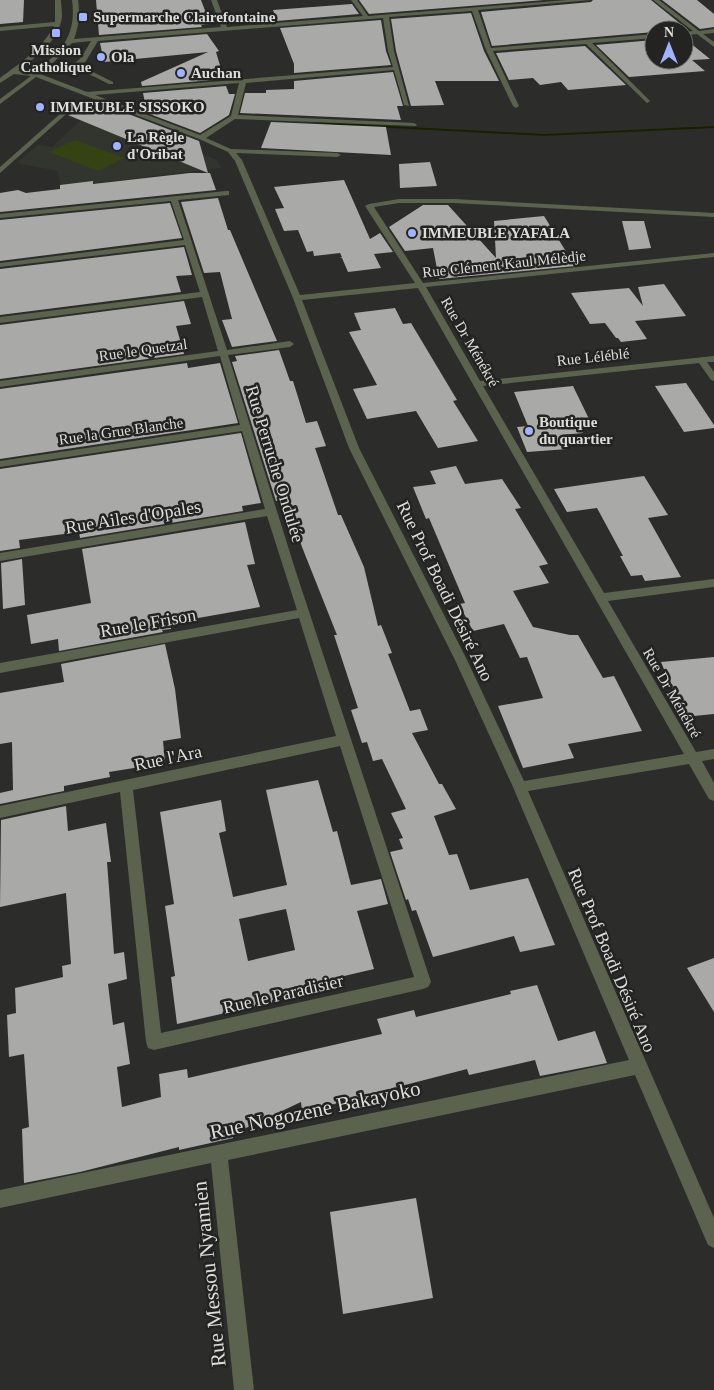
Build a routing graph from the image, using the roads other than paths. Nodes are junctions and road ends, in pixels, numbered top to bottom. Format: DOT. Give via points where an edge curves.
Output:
graph roads {
  1 [pos="58,0"];
  2 [pos="75,0"];
  3 [pos="214,0"];
  4 [pos="354,0"];
  5 [pos="588,0"];
  6 [pos="656,0"];
  7 [pos="475,10"];
  8 [pos="386,16"];
  9 [pos="367,18"];
  10 [pos="56,27"];
  11 [pos="0,28"];
  12 [pos="225,30"];
  13 [pos="714,31"];
  14 [pos="694,32"];
  15 [pos="697,32"];
  16 [pos="0,34"];
  17 [pos="644,37"];
  18 [pos="95,40"];
  19 [pos="70,42"];
  20 [pos="588,42"];
  21 [pos="714,45"];
  22 [pos="489,50"];
  23 [pos="44,66"];
  24 [pos="77,66"];
  25 [pos="397,68"];
  26 [pos="13,72"];
  27 [pos="34,74"];
  28 [pos="0,81"];
  29 [pos="243,81"];
  30 [pos="111,83"];
  31 [pos="87,94"];
  32 [pos="647,101"];
  33 [pos="0,102"];
  34 [pos="407,105"];
  35 [pos="516,106"];
  36 [pos="71,107"];
  37 [pos="234,117"];
  38 [pos="414,125"];
  39 [pos="201,138"];
  40 [pos="230,151"];
  41 [pos="337,156"];
  42 [pos="0,170"];
  43 [pos="226,192"];
  44 [pos="174,198"];
  45 [pos="714,215"];
  46 [pos="0,216"];
  47 [pos="189,242"];
  48 [pos="714,255"];
  49 [pos="0,265"];
  50 [pos="421,286"];
  51 [pos="204,294"];
  52 [pos="296,298"];
  53 [pos="0,320"];
  54 [pos="290,344"];
  55 [pos="224,352"];
  56 [pos="714,359"];
  57 [pos="701,360"];
  58 [pos="714,378"];
  59 [pos="0,384"];
  60 [pos="476,384"];
  61 [pos="246,427"];
  62 [pos="0,464"];
  63 [pos="271,512"];
  64 [pos="0,556"];
  65 [pos="714,583"];
  66 [pos="600,598"];
  67 [pos="303,612"];
  68 [pos="0,668"];
  69 [pos="343,740"];
  70 [pos="714,754"];
  71 [pos="693,758"];
  72 [pos="126,786"];
  73 [pos="520,787"];
  74 [pos="714,795"];
  75 [pos="0,812"];
  76 [pos="638,1066"];
  77 [pos="219,1153"];
  78 [pos="0,1199"];
  79 [pos="714,1239"];
  80 [pos="244,1390"];
  1 -- 10 [label="street"];
  2 -- 19 [label="street" via="75,24"];
  3 -- 12 [label="street"];
  4 -- 9 [label="street"];
  5 -- 7 [label="street"];
  6 -- 15 [label="street"];
  7 -- 8 [label="street"];
  7 -- 22 [label="street"];
  8 -- 9 [label="street"];
  8 -- 25 [label="street"];
  9 -- 12 [label="street"];
  10 -- 11 [label="street"];
  10 -- 16 [label="street"];
  10 -- 26 [label="street" via="44,46"];
  12 -- 18 [label="street"];
  13 -- 15 [label="street"];
  14 -- 15 [label="street"];
  15 -- 21 [label="street"];
  17 -- 20 [label="street"];
  18 -- 19 [label="street"];
  18 -- 24 [label="street"];
  19 -- 23 [label="street"];
  20 -- 22 [label="street"];
  20 -- 32 [label="street"];
  22 -- 35 [label="street"];
  23 -- 24 [label="street"];
  23 -- 27 [label="street"];
  24 -- 30 [label="street"];
  25 -- 29 [label="street"];
  25 -- 34 [label="street"];
  26 -- 27 [label="street"];
  26 -- 28 [label="street"];
  27 -- 31 [label="street"];
  27 -- 33 [label="street"];
  29 -- 31 [label="street"];
  29 -- 37 [label="street"];
  31 -- 39 [label="street"];
  36 -- 42 [label="street"];
  37 -- 38 [label="street"];
  37 -- 39 [label="street"];
  39 -- 40 [label="street"];
  40 -- 41 [label="street"];
  40 -- 52 [label="street, Rue Prof Boadi Désiré Ano" via="241,168"];
  43 -- 44 [label="street"];
  44 -- 46 [label="street"];
  44 -- 47 [label="street, Rue Perruche Ondulée"];
  45 -- 50 [label="street, Rue Dr Ménékré" via="454,201 399,201 369,206"];
  47 -- 49 [label="street"];
  47 -- 51 [label="street, Rue Perruche Ondulée"];
  48 -- 50 [label="street, Rue Clément Kaul Mélèdje"];
  50 -- 52 [label="street, Rue Clément Kaul Mélèdje"];
  50 -- 60 [label="street, Rue Dr Ménékré"];
  51 -- 53 [label="street"];
  51 -- 55 [label="street, Rue Perruche Ondulée"];
  52 -- 73 [label="street, Rue Prof Boadi Désiré Ano" via="354,448 462,660"];
  54 -- 55 [label="street, Rue le Quetzal"];
  55 -- 59 [label="street, Rue le Quetzal"];
  55 -- 61 [label="street, Rue Perruche Ondulée"];
  56 -- 57 [label="street, Rue Léléblé"];
  57 -- 58 [label="street"];
  57 -- 60 [label="street, Rue Léléblé"];
  60 -- 66 [label="street, Rue Dr Ménékré"];
  61 -- 62 [label="street, Rue la Grue Blanche"];
  61 -- 63 [label="street, Rue Perruche Ondulée"];
  63 -- 64 [label="street, Rue Ailes d'Opales"];
  63 -- 67 [label="street, Rue Perruche Ondulée"];
  65 -- 66 [label="street"];
  66 -- 71 [label="street, Rue Dr Ménékré"];
  67 -- 68 [label="street, Rue le Frison"];
  67 -- 69 [label="street, Rue Perruche Ondulée"];
  69 -- 72 [label="street, Rue l'Ara"];
  69 -- 72 [label="street, Rue le Paradisier" via="423,982 154,1042"];
  70 -- 71 [label="street"];
  71 -- 73 [label="street"];
  71 -- 74 [label="street, Rue Dr Ménékré"];
  72 -- 75 [label="street, Rue l'Ara"];
  73 -- 76 [label="street, Rue Prof Boadi Désiré Ano"];
  76 -- 77 [label="street, Rue Nogozene Bakayoko"];
  76 -- 79 [label="street, Rue Prof Boadi Désiré Ano"];
  77 -- 78 [label="street, Rue Nogozene Bakayoko"];
  77 -- 80 [label="street, Rue Messou Nyamien"];
}
